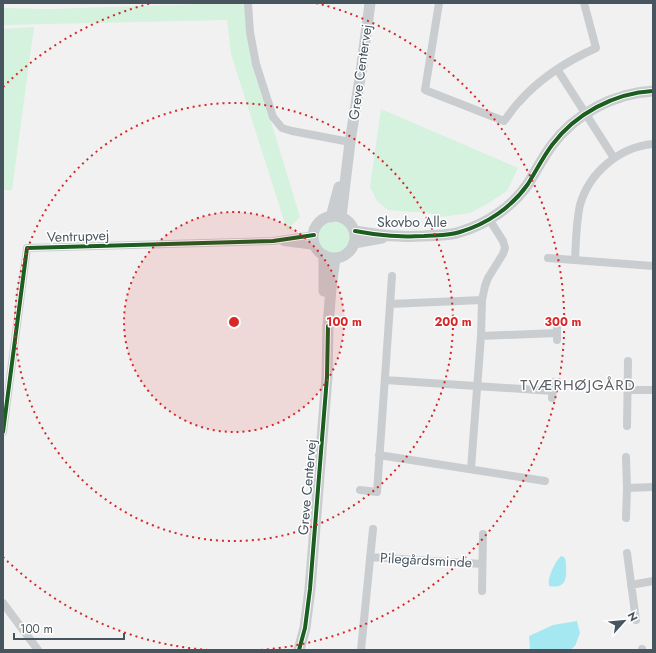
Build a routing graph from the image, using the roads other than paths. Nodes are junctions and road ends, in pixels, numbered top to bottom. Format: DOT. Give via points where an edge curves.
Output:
graph roads {
  1 [pos="248,3"];
  2 [pos="370,3"];
  3 [pos="439,3"];
  4 [pos="584,3"];
  5 [pos="557,69"];
  6 [pos="653,91"];
  7 [pos="586,113"];
  8 [pos="350,142"];
  9 [pos="653,144"];
  10 [pos="614,158"];
  11 [pos="336,217"];
  12 [pos="489,219"];
  13 [pos="354,237"];
  14 [pos="315,240"];
  15 [pos="330,256"];
  16 [pos="548,258"];
  17 [pos="575,260"];
  18 [pos="653,266"];
  19 [pos="392,276"];
  20 [pos="482,300"];
  21 [pos="390,304"];
  22 [pos="557,333"];
  23 [pos="481,336"];
  24 [pos="628,362"];
  25 [pos="384,380"];
  26 [pos="477,386"];
  27 [pos="628,390"];
  28 [pos="653,390"];
  29 [pos="553,391"];
  30 [pos="627,426"];
  31 [pos="3,432"];
  32 [pos="379,454"];
  33 [pos="626,457"];
  34 [pos="471,469"];
  35 [pos="545,481"];
  36 [pos="653,487"];
  37 [pos="627,488"];
  38 [pos="360,490"];
  39 [pos="626,518"];
  40 [pos="373,529"];
  41 [pos="484,534"];
  42 [pos="626,553"];
  43 [pos="370,557"];
  44 [pos="482,564"];
  45 [pos="653,581"];
  46 [pos="631,585"];
  47 [pos="482,591"];
  48 [pos="3,603"];
  49 [pos="636,620"];
  50 [pos="38,650"];
  51 [pos="299,650"];
  52 [pos="361,650"];
  1 -- 8 [label="street" via="256,64 273,117 282,128"];
  2 -- 8 [label="street, Greve Centervej"];
  3 -- 5 [label="street" via="425,90 504,121 537,84"];
  4 -- 5 [label="street" via="596,48"];
  5 -- 7 [label="street"];
  6 -- 7 [label="street, Skovbo Alle" via="606,102"];
  7 -- 10 [label="street"];
  7 -- 12 [label="street, Skovbo Alle" via="551,146 519,194 502,211"];
  8 -- 11 [label="street, Greve Centervej"];
  9 -- 10 [label="street" via="630,150"];
  10 -- 17 [label="street" via="593,178 580,205"];
  11 -- 13 [label="street" via="347,220 352,225"];
  11 -- 14 [label="street" via="324,219 319,223"];
  12 -- 13 [label="street, Skovbo Alle" via="475,227 445,235"];
  12 -- 20 [label="street" via="505,248 488,278"];
  13 -- 15 [label="street" via="352,249 347,254 341,257"];
  14 -- 15 [label="street" via="319,251"];
  14 -- 31 [label="street, Ventrupvej" via="27,248"];
  15 -- 51 [label="street, Greve Centervej" via="324,291 328,326 327,377 310,589 305,628"];
  16 -- 17 [label="street"];
  17 -- 18 [label="street"];
  19 -- 21 [label="street"];
  20 -- 21 [label="street"];
  20 -- 23 [label="street"];
  21 -- 25 [label="street"];
  22 -- 23 [label="street"];
  23 -- 26 [label="street"];
  24 -- 27 [label="street"];
  25 -- 26 [label="street"];
  25 -- 32 [label="street"];
  26 -- 29 [label="street"];
  26 -- 34 [label="street"];
  27 -- 28 [label="street"];
  27 -- 30 [label="street"];
  32 -- 34 [label="street"];
  32 -- 38 [label="street" via="377,492"];
  33 -- 37 [label="street"];
  34 -- 35 [label="street"];
  36 -- 37 [label="street"];
  37 -- 39 [label="street"];
  40 -- 43 [label="street, Pilegårdsminde"];
  41 -- 44 [label="street, Pilegårdsminde"];
  42 -- 46 [label="street"];
  43 -- 44 [label="street, Pilegårdsminde"];
  43 -- 52 [label="street, Pilegårdsminde"];
  44 -- 47 [label="street, Pilegårdsminde"];
  45 -- 46 [label="street"];
  46 -- 49 [label="street"];
  48 -- 50 [label="street"];
}
